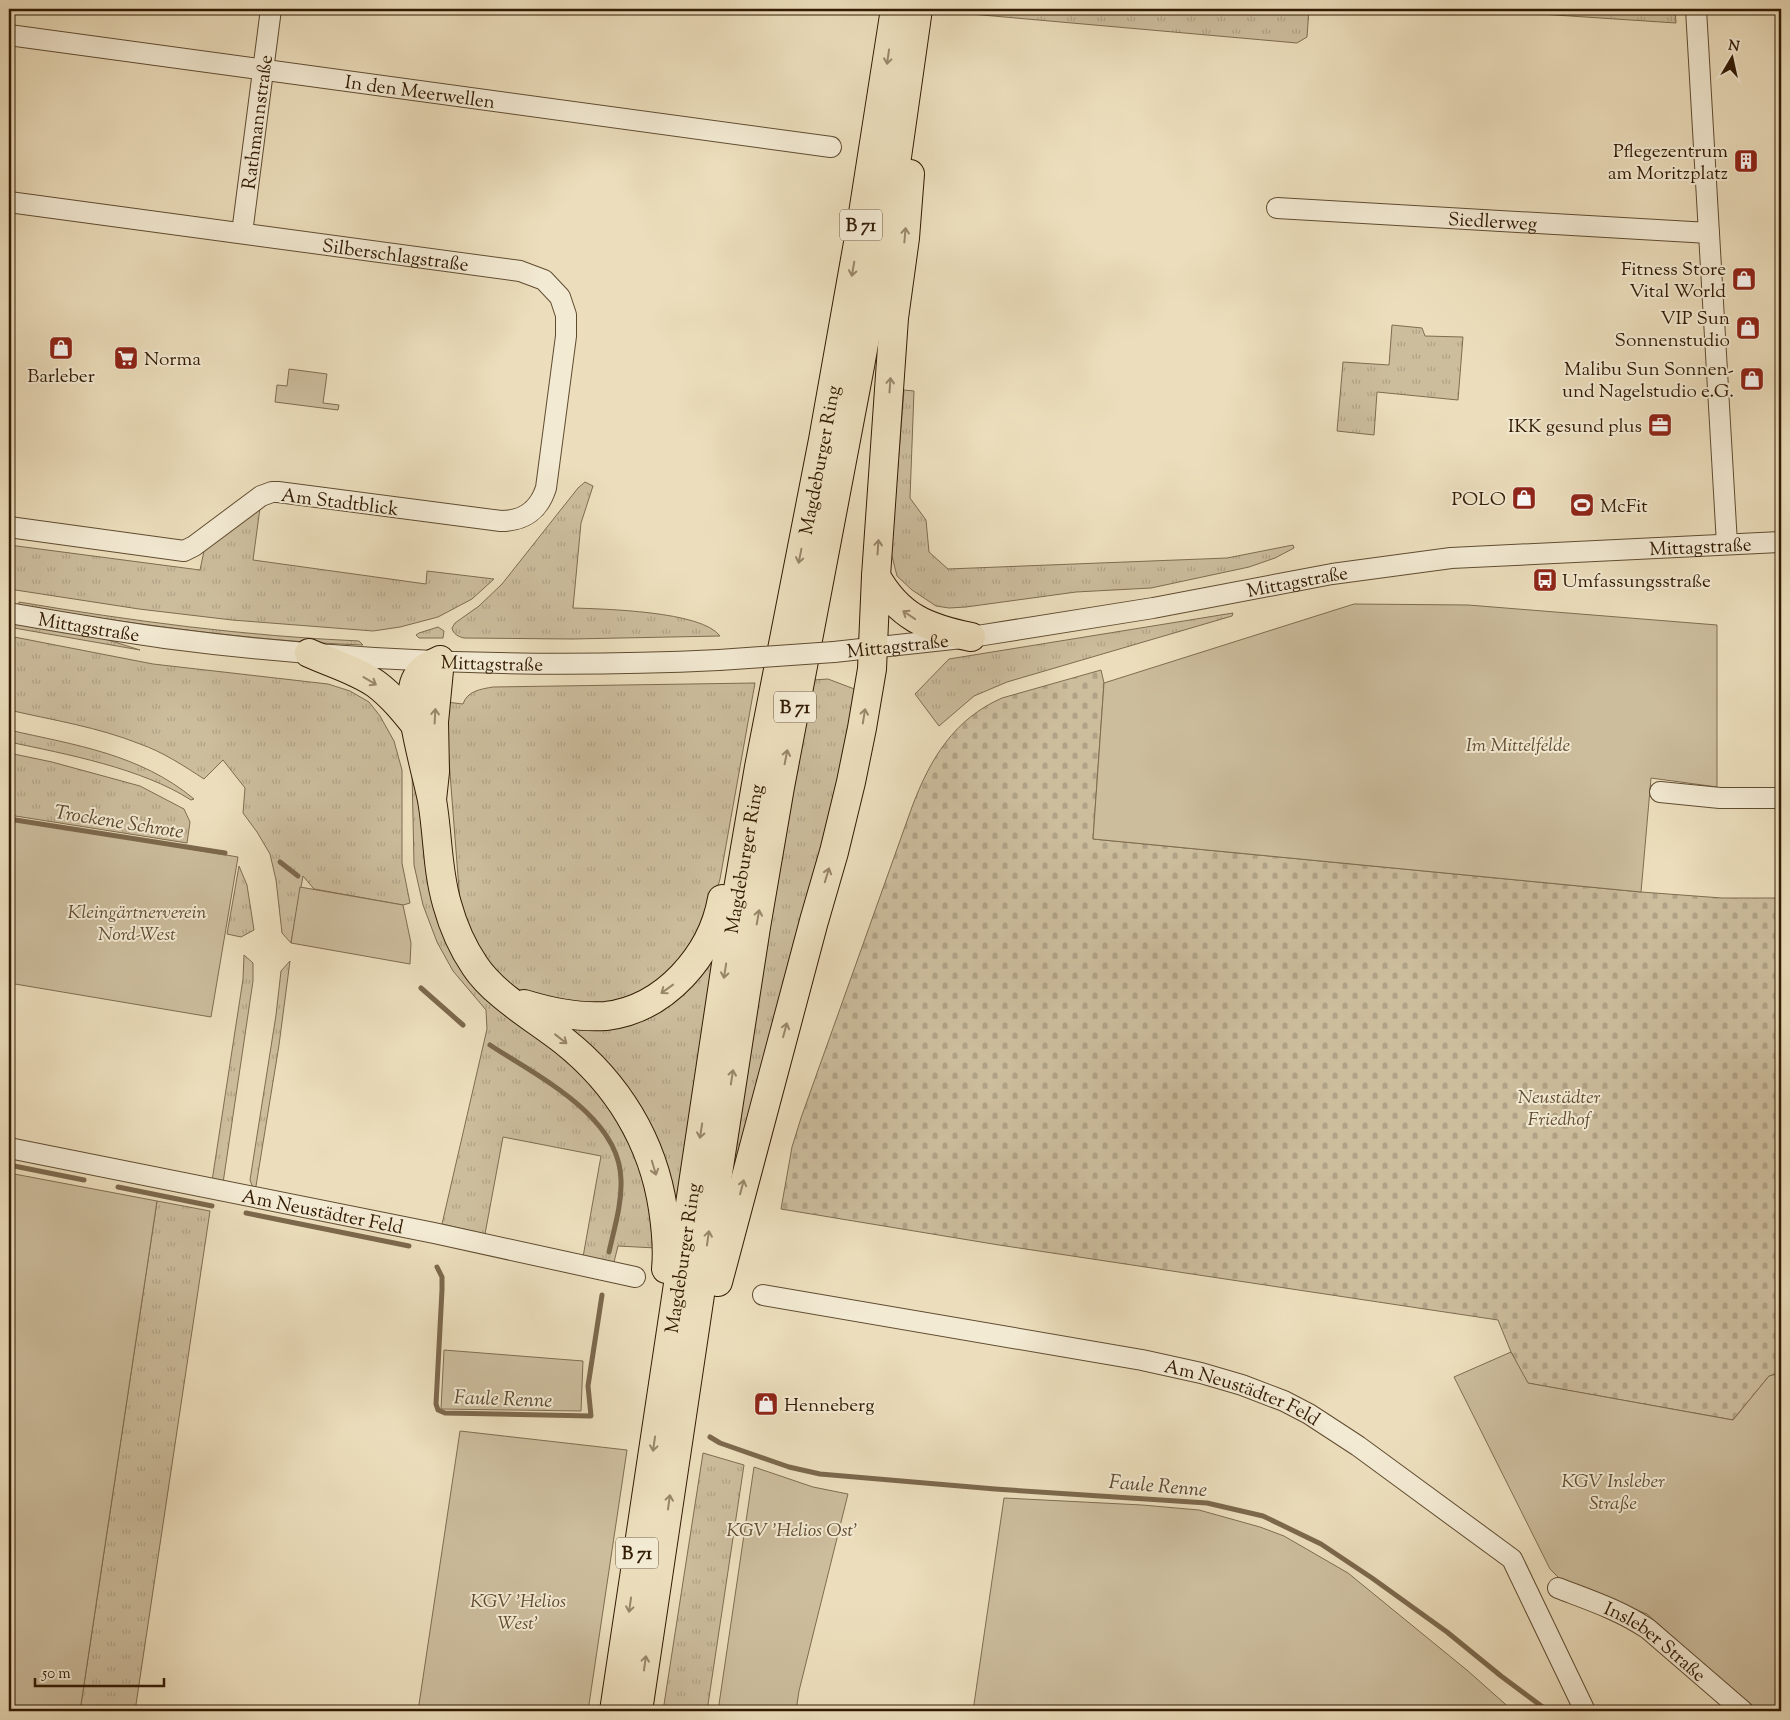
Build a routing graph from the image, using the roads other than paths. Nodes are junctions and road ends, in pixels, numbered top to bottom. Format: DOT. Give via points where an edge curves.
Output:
graph roads {
  1 [pos="271,9"];
  2 [pos="894,9"];
  3 [pos="918,9"];
  4 [pos="930,9"];
  5 [pos="1696,9"];
  6 [pos="9,35"];
  7 [pos="264,70"];
  8 [pos="831,147"];
  9 [pos="9,202"];
  10 [pos="1277,208"];
  11 [pos="242,233"];
  12 [pos="1709,233"];
  13 [pos="536,508"];
  14 [pos="9,527"];
  15 [pos="1781,542"];
  16 [pos="1727,544"];
  17 [pos="876,576"];
  18 [pos="9,613"];
  19 [pos="971,637"];
  20 [pos="873,648"];
  21 [pos="309,653"];
  22 [pos="440,660"];
  23 [pos="416,726"];
  24 [pos="759,767"];
  25 [pos="1660,792"];
  26 [pos="1781,798"];
  27 [pos="432,800"];
  28 [pos="508,998"];
  29 [pos="9,1148"];
  30 [pos="635,1277"];
  31 [pos="763,1295"];
  32 [pos="672,1401"];
  33 [pos="1558,1588"];
  34 [pos="614,1711"];
  35 [pos="638,1711"];
  36 [pos="1585,1711"];
  37 [pos="1742,1711"];
  1 -- 7 [label="street, Rathmannstraße"];
  2 -- 24 [label="highway, Magdeburger Ring / B 71, one-way" via="861,226"];
  32 -- 3 [label="highway, Magdeburger Ring / B 71, one-way" via="780,787 878,269"];
  17 -- 4 [label="highway, one-way" via="894,318"];
  5 -- 12 [label="street"];
  6 -- 7 [label="street, In den Meerwellen"];
  7 -- 8 [label="street, In den Meerwellen"];
  7 -- 11 [label="street, Rathmannstraße"];
  9 -- 11 [label="street, Silberschlagstraße"];
  10 -- 12 [label="street, Siedlerweg"];
  11 -- 13 [label="street, Silberschlagstraße" via="520,271 544,280 560,297 566,315 566,336 546,488"];
  12 -- 16 [label="street"];
  13 -- 14 [label="street, Am Stadtblick" via="521,518 501,521 272,492 254,501 194,546 181,551"];
  15 -- 16 [label="street, Mittagstraße"];
  16 -- 19 [label="street, Mittagstraße" via="1442,559 1332,574 1153,608"];
  19 -- 17 [label="highway, one-way" via="927,625 905,613 884,592"];
  17 -- 20 [label="highway"];
  18 -- 21 [label="street, Mittagstraße" via="164,638"];
  19 -- 20 [label="street, Mittagstraße"];
  20 -- 22 [label="street, Mittagstraße, bridge" via="719,660 540,664"];
  32 -- 20 [label="highway, one-way" via="698,1387 725,1251 843,816 862,728"];
  21 -- 22 [label="street, Mittagstraße"];
  21 -- 23 [label="highway, one-way" via="375,683"];
  22 -- 23 [label="highway" via="426,666 414,682 412,704"];
  27 -- 22 [label="highway, one-way"];
  23 -- 27 [label="highway"];
  24 -- 28 [label="highway, one-way" via="743,792 718,916 702,950 681,978 641,1005 608,1016 573,1016"];
  24 -- 32 [label="highway, Magdeburger Ring / B 71, one-way" via="732,924"];
  25 -- 26 [label="street" via="1720,798"];
  27 -- 28 [label="highway" via="440,874 454,925 476,967"];
  28 -- 32 [label="highway, one-way" via="565,1042 598,1073 624,1105 650,1156 667,1238 652,1368"];
  29 -- 30 [label="street, Am Neustädter Feld" via="434,1233"];
  31 -- 36 [label="street, Am Neustädter Feld" via="1149,1361 1242,1385 1295,1406 1358,1446 1512,1559"];
  32 -- 34 [label="highway, Magdeburger Ring / B 71, one-way"];
  35 -- 32 [label="highway, Magdeburger Ring / B 71, one-way"];
  33 -- 37 [label="street, Insleber Straße" via="1616,1610 1648,1629"];
}
